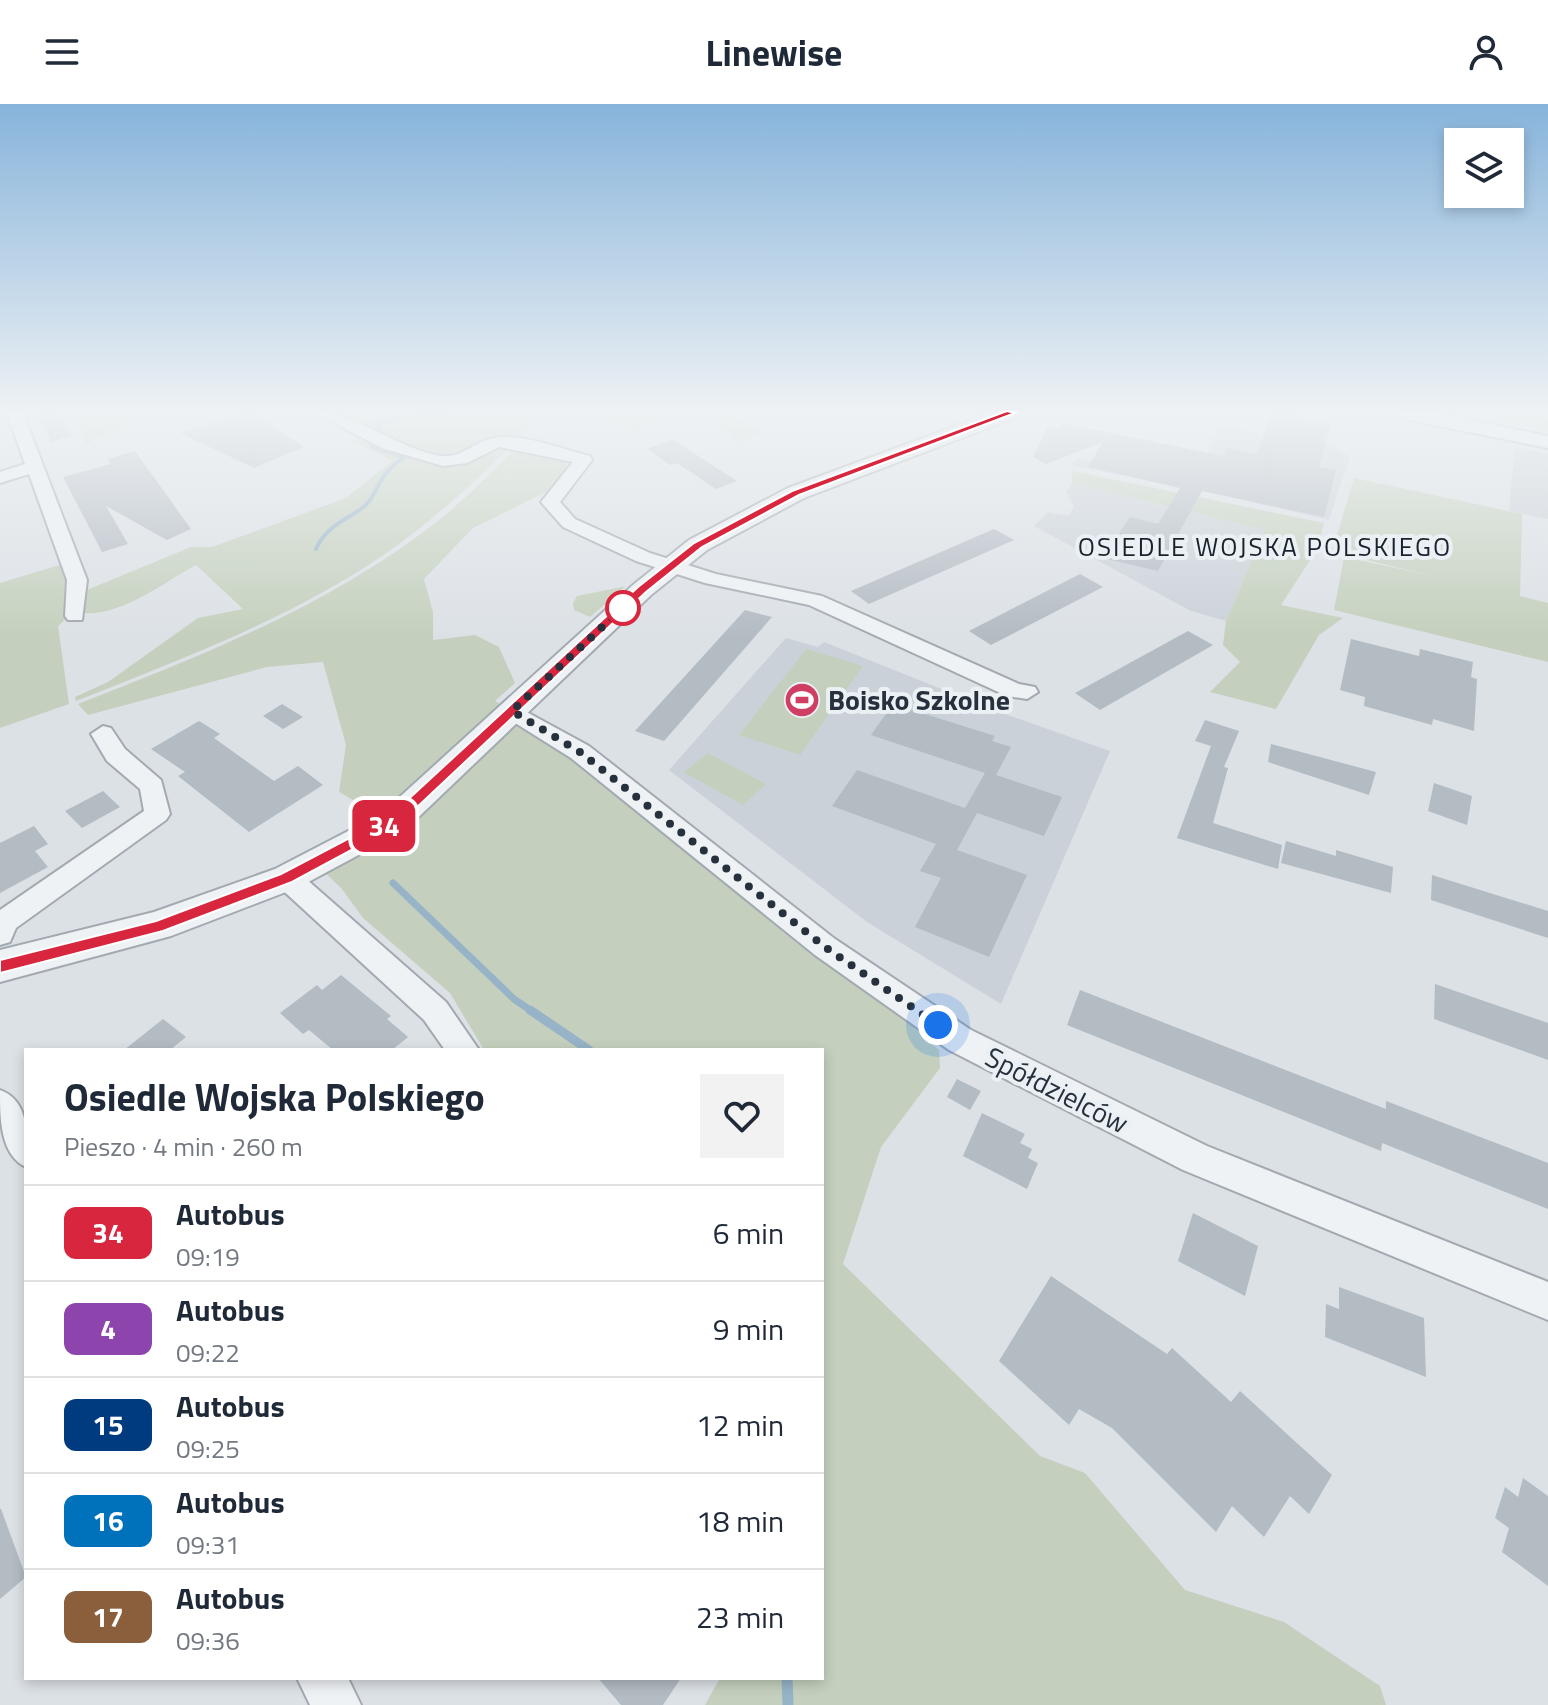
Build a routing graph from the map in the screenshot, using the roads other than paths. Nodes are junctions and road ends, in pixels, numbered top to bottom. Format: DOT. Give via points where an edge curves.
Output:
graph roads {
  1 [pos="42,488"];
  2 [pos="561,488"];
  3 [pos="814,488"];
  4 [pos="667,567"];
  5 [pos="75,616"];
  6 [pos="1027,692"];
  7 [pos="512,711"];
  8 [pos="103,734"];
  9 [pos="287,878"];
  10 [pos="0,934"];
  11 [pos="0,966"];
  12 [pos="462,1048"];
  13 [pos="0,1105"];
  14 [pos="24,1147"];
  15 [pos="1548,1301"];
  16 [pos="322,1680"];
  17 [pos="337,1705"];
  1 -- 5 [label="street" via="77,580"];
  2 -- 4 [label="street" via="550,502 554,509 580,528"];
  3 -- 4 [label="street" via="769,505"];
  4 -- 6 [label="street" via="815,600"];
  4 -- 7 [label="street"];
  7 -- 9 [label="street" via="393,822"];
  7 -- 15 [label="street, Spółdzielców" via="580,752 825,947 960,1040 1195,1158"];
  8 -- 10 [label="street" via="116,755 152,786 157,814 4,922"];
  9 -- 11 [label="street" via="158,926"];
  9 -- 12 [label="street" via="435,1011"];
  13 -- 14 [label="street"];
  16 -- 17 [label="street"];
}
